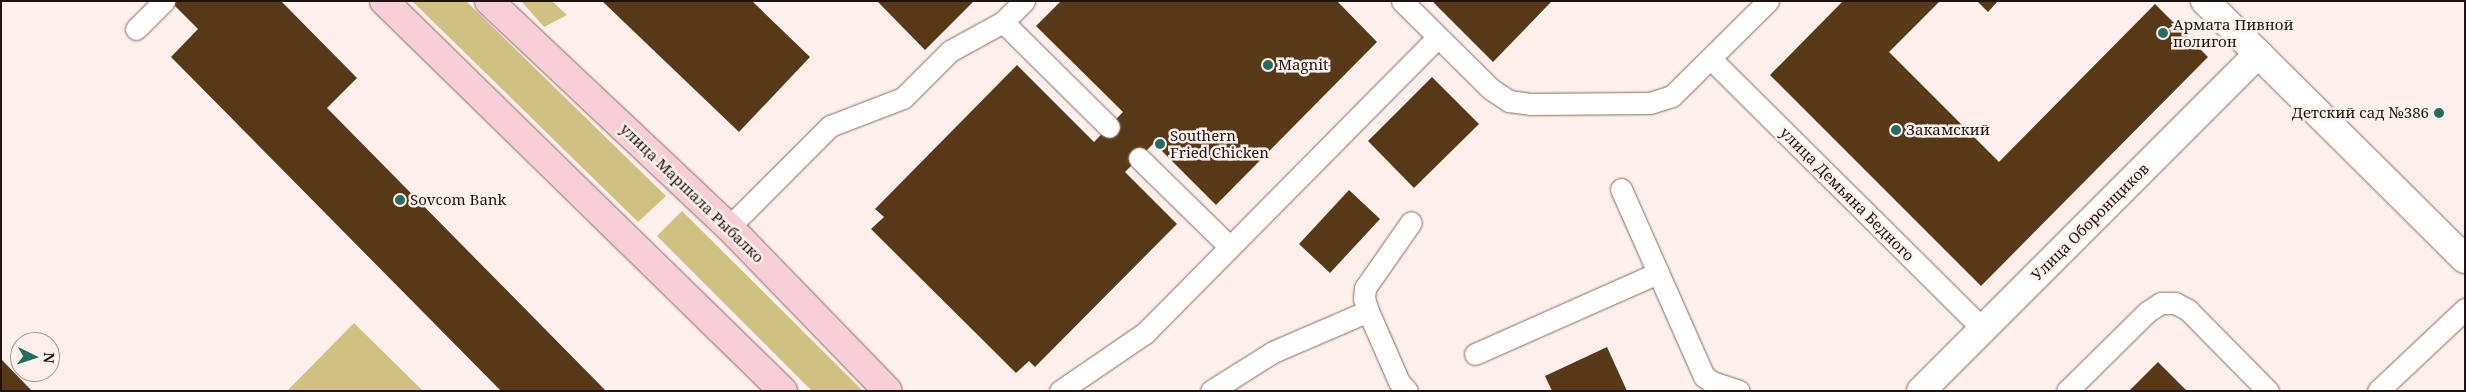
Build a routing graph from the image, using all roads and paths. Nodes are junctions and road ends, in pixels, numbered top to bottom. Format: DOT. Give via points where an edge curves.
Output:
graph roads {
  1 [pos="164,1"];
  2 [pos="384,1"];
  3 [pos="489,1"];
  4 [pos="1024,1"];
  5 [pos="1402,1"];
  6 [pos="1768,1"];
  7 [pos="2206,1"];
  8 [pos="1003,22"];
  9 [pos="136,29"];
  10 [pos="1438,37"];
  11 [pos="2258,54"];
  12 [pos="1711,59"];
  13 [pos="1108,127"];
  14 [pos="1139,158"];
  15 [pos="1621,189"];
  16 [pos="1411,222"];
  17 [pos="729,227"];
  18 [pos="1230,247"];
  19 [pos="2465,260"];
  20 [pos="1658,273"];
  21 [pos="2465,309"];
  22 [pos="1368,311"];
  23 [pos="1982,329"];
  24 [pos="1475,354"];
  25 [pos="783,391"];
  26 [pos="888,391"];
  27 [pos="1060,391"];
  28 [pos="1211,391"];
  29 [pos="1407,391"];
  30 [pos="1739,391"];
  31 [pos="1921,391"];
  32 [pos="2067,391"];
  33 [pos="2268,391"];
  34 [pos="2378,391"];
  1 -- 9 [label="lane"];
  2 -- 25 [label="main road"];
  3 -- 17 [label="main road, улица Маршала Рыбалко"];
  4 -- 8 [label="lane"];
  5 -- 10 [label="lane"];
  6 -- 12 [label="lane"];
  7 -- 11 [label="street"];
  8 -- 13 [label="lane"];
  8 -- 17 [label="lane" via="950,51 903,98 830,126"];
  10 -- 12 [label="lane" via="1491,89 1509,101 1530,104 1650,103 1672,96"];
  10 -- 18 [label="lane"];
  11 -- 19 [label="street"];
  11 -- 23 [label="street, Улица Оборонщиков"];
  12 -- 23 [label="lane, улица Демьяна Бедного"];
  14 -- 18 [label="lane"];
  15 -- 20 [label="lane"];
  16 -- 22 [label="lane" via="1365,288"];
  17 -- 26 [label="main road, улица Маршала Рыбалко"];
  18 -- 27 [label="lane" via="1145,333"];
  20 -- 24 [label="lane"];
  20 -- 30 [label="lane" via="1704,376"];
  21 -- 34 [label="lane"];
  22 -- 28 [label="lane" via="1273,352"];
  22 -- 29 [label="lane" via="1399,382"];
  23 -- 31 [label="street, Улица Оборонщиков"];
  32 -- 33 [label="lane" via="2147,312 2161,303 2175,303 2188,310"];
}
